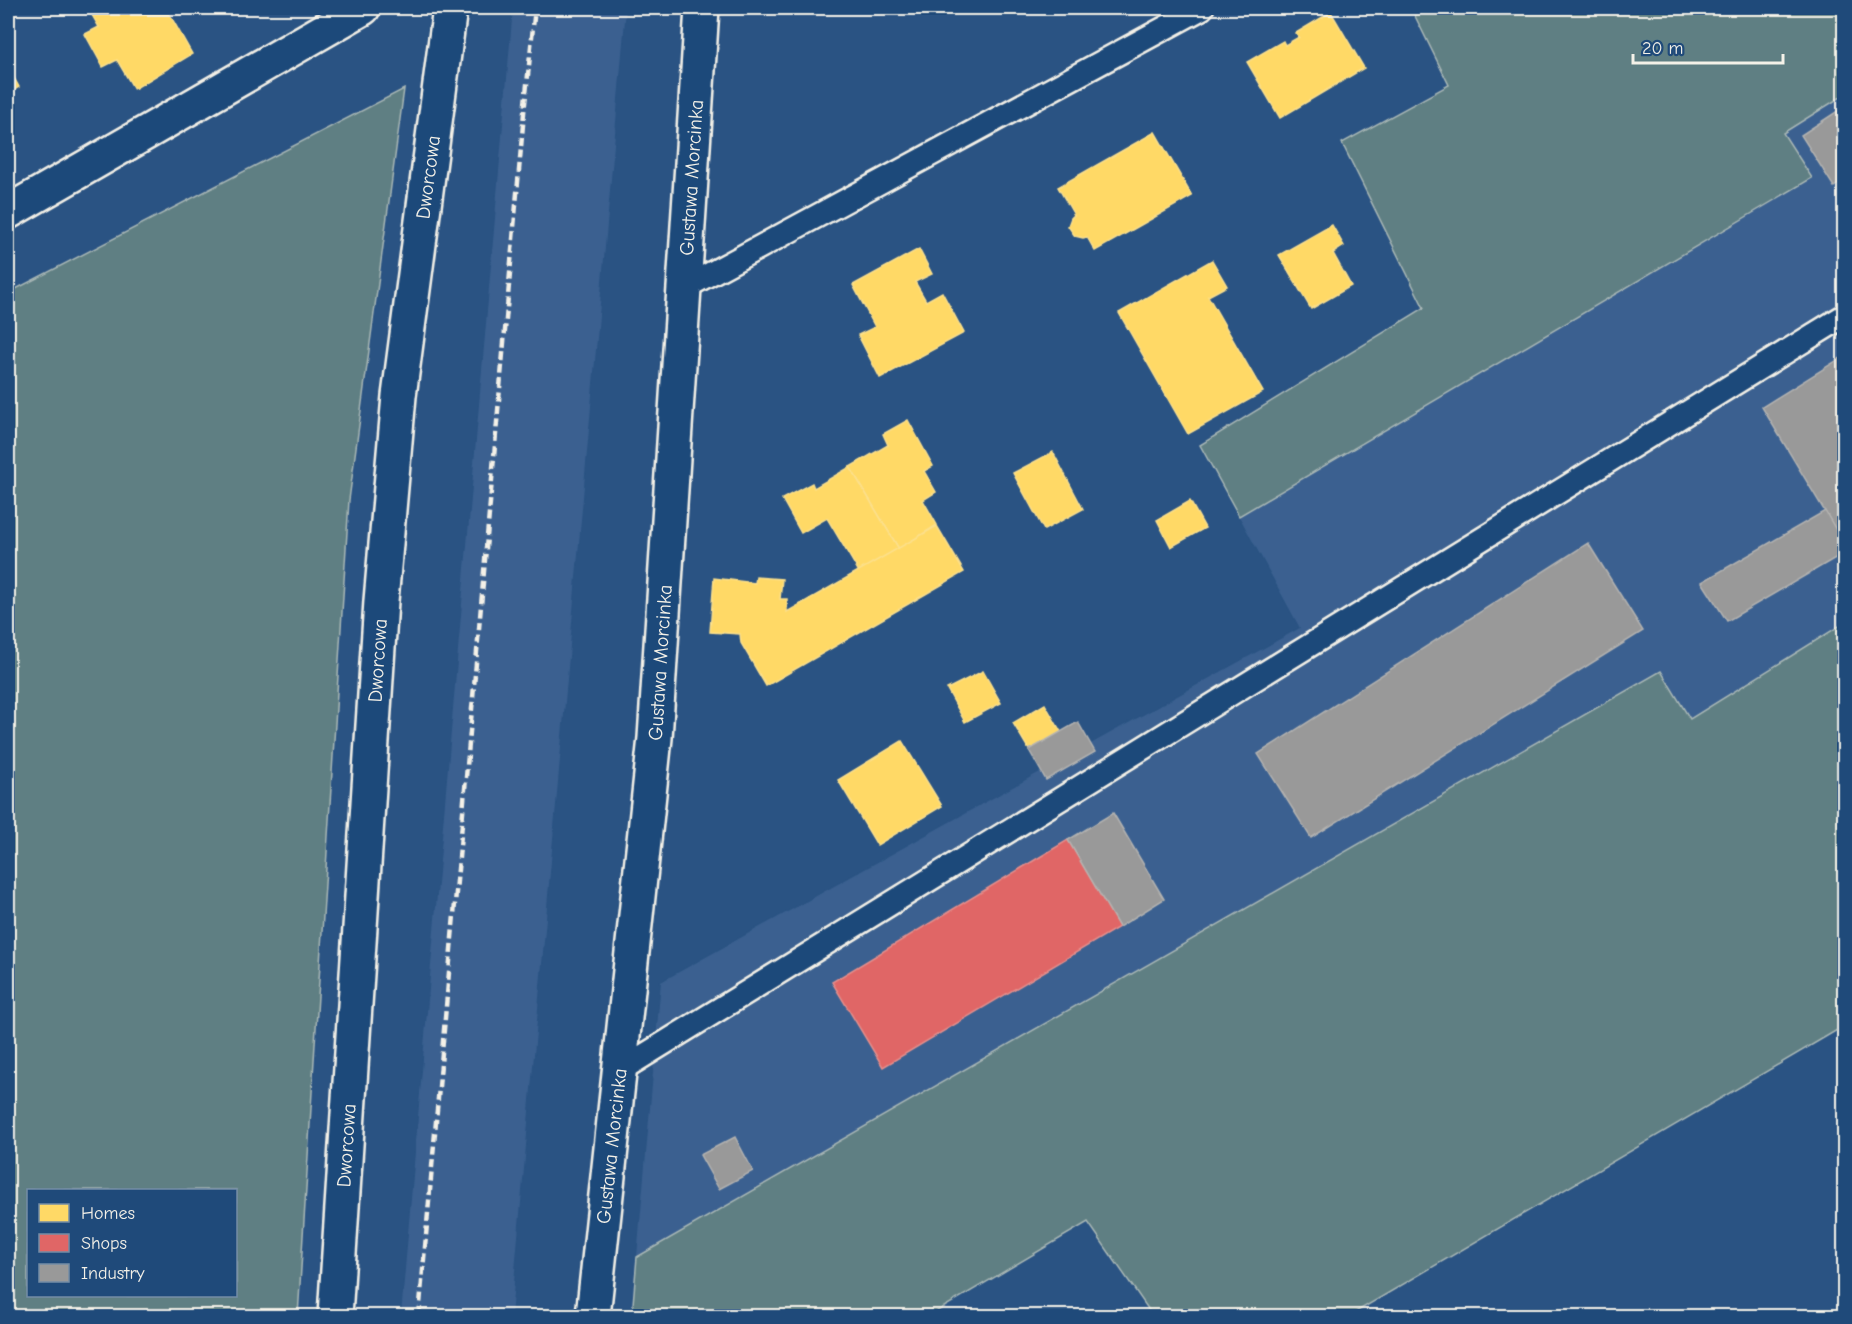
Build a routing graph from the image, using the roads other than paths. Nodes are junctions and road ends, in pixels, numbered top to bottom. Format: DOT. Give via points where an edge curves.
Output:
graph roads {
  1 [pos="363,8"];
  2 [pos="450,8"];
  3 [pos="702,8"];
  4 [pos="1202,8"];
  5 [pos="8,212"];
  6 [pos="684,288"];
  7 [pos="1845,316"];
  8 [pos="619,1071"];
  9 [pos="335,1317"];
  10 [pos="593,1317"];
  1 -- 5 [label="street"];
  2 -- 9 [label="street, Dworcowa" via="399,396 381,601"];
  3 -- 6 [label="street, Gustawa Morcinka"];
  4 -- 6 [label="lane"];
  6 -- 8 [label="street, Gustawa Morcinka" via="655,738"];
  7 -- 8 [label="lane"];
  8 -- 10 [label="street, Gustawa Morcinka"];
}
